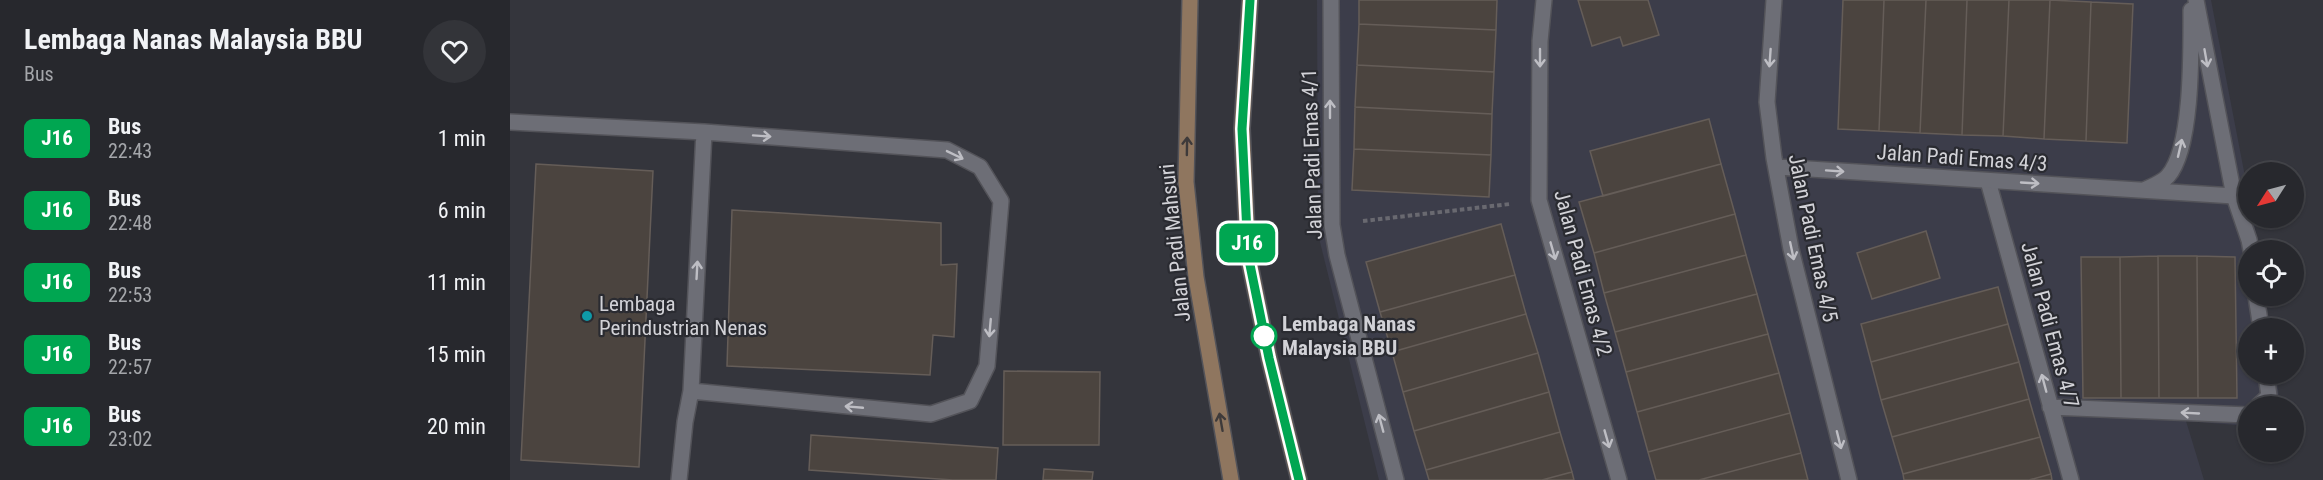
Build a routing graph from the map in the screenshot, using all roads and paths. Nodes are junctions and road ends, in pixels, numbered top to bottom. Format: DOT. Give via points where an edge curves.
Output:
graph roads {
  1 [pos="1190,0"];
  2 [pos="1250,0"];
  3 [pos="1331,0"];
  4 [pos="1544,0"];
  5 [pos="1774,0"];
  6 [pos="2191,0"];
  7 [pos="2196,0"];
  8 [pos="510,122"];
  9 [pos="704,132"];
  10 [pos="1777,167"];
  11 [pos="1988,181"];
  12 [pos="2144,190"];
  13 [pos="2234,196"];
  14 [pos="1539,200"];
  15 [pos="1332,225"];
  16 [pos="2249,240"];
  17 [pos="691,391"];
  18 [pos="2050,407"];
  19 [pos="2238,415"];
  20 [pos="679,480"];
  21 [pos="1231,480"];
  22 [pos="1299,480"];
  23 [pos="1396,480"];
  24 [pos="1618,480"];
  25 [pos="1849,480"];
  26 [pos="2071,480"];
  21 -- 1 [label="main road, Jalan Padi Mahsuri, one-way" via="1196,276 1186,182"];
  2 -- 22 [label="main road" via="1242,129 1248,255"];
  15 -- 3 [label="street, Jalan Padi Emas 4/1, one-way"];
  4 -- 14 [label="street, Jalan Padi Emas 4/2, one-way"];
  5 -- 10 [label="street, Jalan Padi Emas 4/5, one-way" via="1767,102"];
  12 -- 6 [label="street, one-way" via="2167,178 2176,164 2192,81"];
  7 -- 13 [label="street, one-way"];
  8 -- 9 [label="street"];
  17 -- 9 [label="street, one-way"];
  9 -- 17 [label="street, one-way" via="947,150 980,167 1001,201 987,366 970,401 931,414"];
  10 -- 11 [label="street, Jalan Padi Emas 4/3, one-way"];
  10 -- 25 [label="street, Jalan Padi Emas 4/5, one-way" via="1791,249"];
  11 -- 12 [label="street, Jalan Padi Emas 4/3, one-way"];
  18 -- 11 [label="street, Jalan Padi Emas 4/7, one-way"];
  12 -- 13 [label="street, Jalan Padi Emas 4/3"];
  13 -- 16 [label="street"];
  14 -- 15 [label="path"];
  14 -- 24 [label="street, Jalan Padi Emas 4/2, one-way"];
  23 -- 15 [label="street, Jalan Padi Emas 4/1, one-way"];
  17 -- 20 [label="street"];
  19 -- 18 [label="street, one-way"];
  18 -- 26 [label="street, Jalan Padi Emas 4/7"];
}
